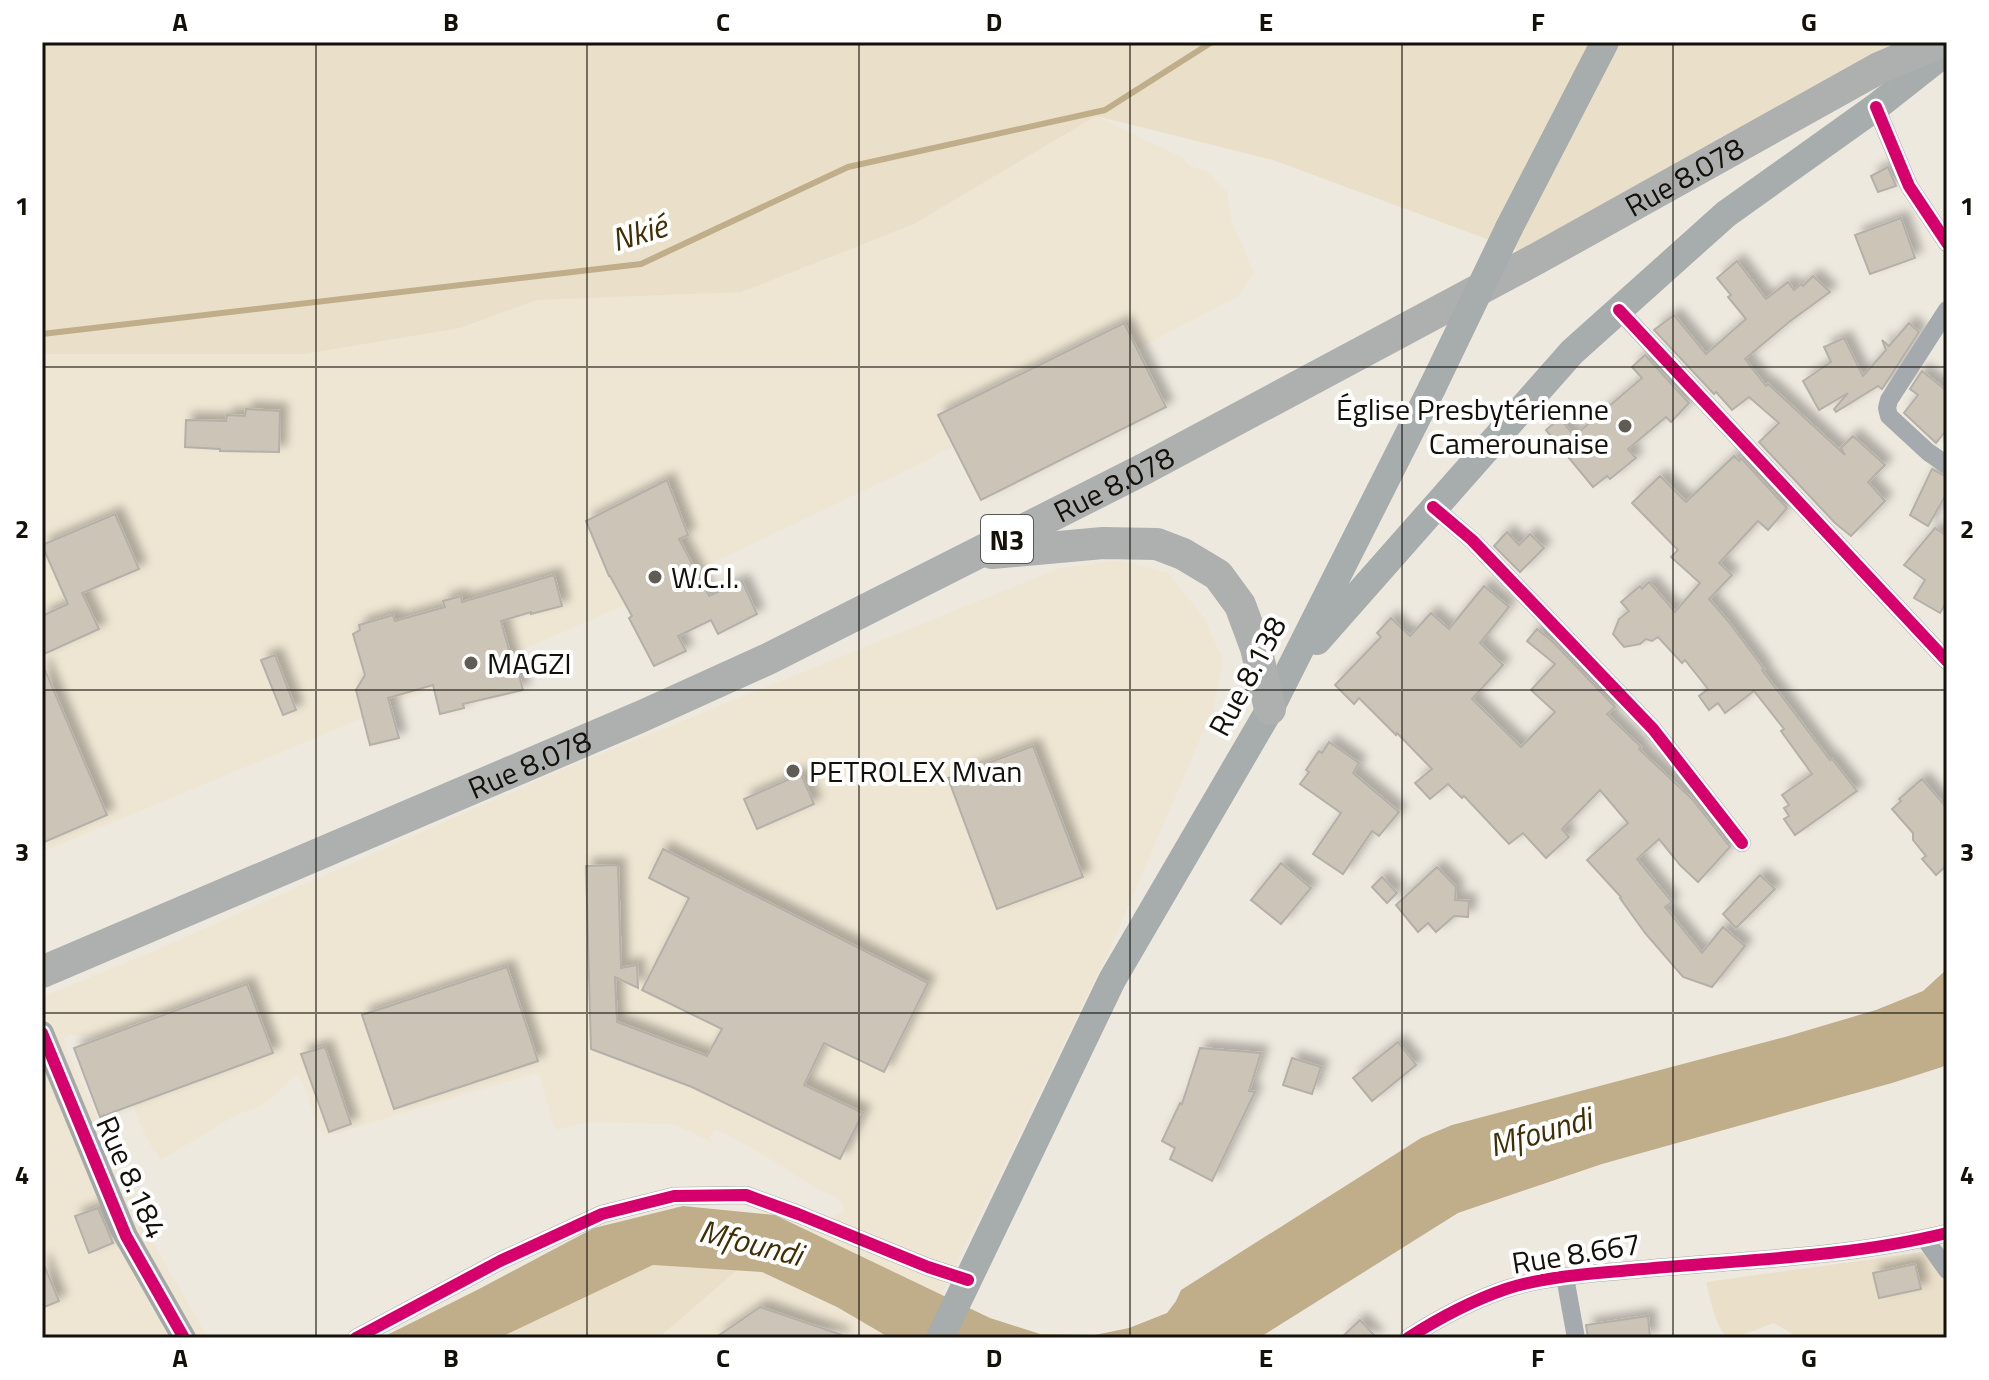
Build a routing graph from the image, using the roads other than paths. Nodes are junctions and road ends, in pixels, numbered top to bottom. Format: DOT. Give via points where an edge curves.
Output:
graph roads {
  1 [pos="1605,42"];
  2 [pos="1940,42"];
  3 [pos="1947,51"];
  4 [pos="1884,55"];
  5 [pos="1876,107"];
  6 [pos="1947,243"];
  7 [pos="1619,310"];
  8 [pos="1947,310"];
  9 [pos="1947,465"];
  10 [pos="1433,507"];
  11 [pos="977,555"];
  12 [pos="1947,661"];
  13 [pos="1290,671"];
  14 [pos="1270,709"];
  15 [pos="1742,843"];
  16 [pos="42,972"];
  17 [pos="42,1033"];
  18 [pos="1947,1233"];
  19 [pos="1925,1239"];
  20 [pos="1947,1270"];
  21 [pos="1565,1277"];
  22 [pos="965,1286"];
  23 [pos="184,1338"];
  24 [pos="356,1338"];
  25 [pos="940,1338"];
  26 [pos="1408,1338"];
  27 [pos="1576,1338"];
  1 -- 13 [label="main road, Rue 8.138, bridge"];
  2 -- 4 [label="highway, Rue 8.078 / N3"];
  3 -- 5 [label="main road"];
  4 -- 11 [label="highway, Rue 8.078 / N3" via="1415,325"];
  5 -- 6 [label="street" via="1909,186"];
  5 -- 7 [label="main road" via="1726,214"];
  7 -- 10 [label="main road" via="1572,352"];
  7 -- 12 [label="street"];
  8 -- 9 [label="street" via="1887,408 1889,416"];
  10 -- 13 [label="main road"];
  10 -- 15 [label="street" via="1472,540 1653,729"];
  11 -- 14 [label="highway" via="1103,543 1157,544 1183,554 1218,575 1240,605"];
  11 -- 16 [label="highway, Rue 8.078 / N3" via="640,717"];
  13 -- 14 [label="main road, Rue 8.138"];
  14 -- 22 [label="main road, Rue 8.138" via="1112,980"];
  17 -- 23 [label="street, Rue 8.184" via="126,1236"];
  18 -- 19 [label="street, Rue 8.667"];
  19 -- 20 [label="street"];
  19 -- 21 [label="street, Rue 8.667"];
  21 -- 26 [label="street, Rue 8.667" via="1508,1288 1465,1305"];
  21 -- 27 [label="street"];
  22 -- 24 [label="street" via="746,1195 674,1196 602,1214"];
  22 -- 25 [label="main road, Rue 8.138"];
}
